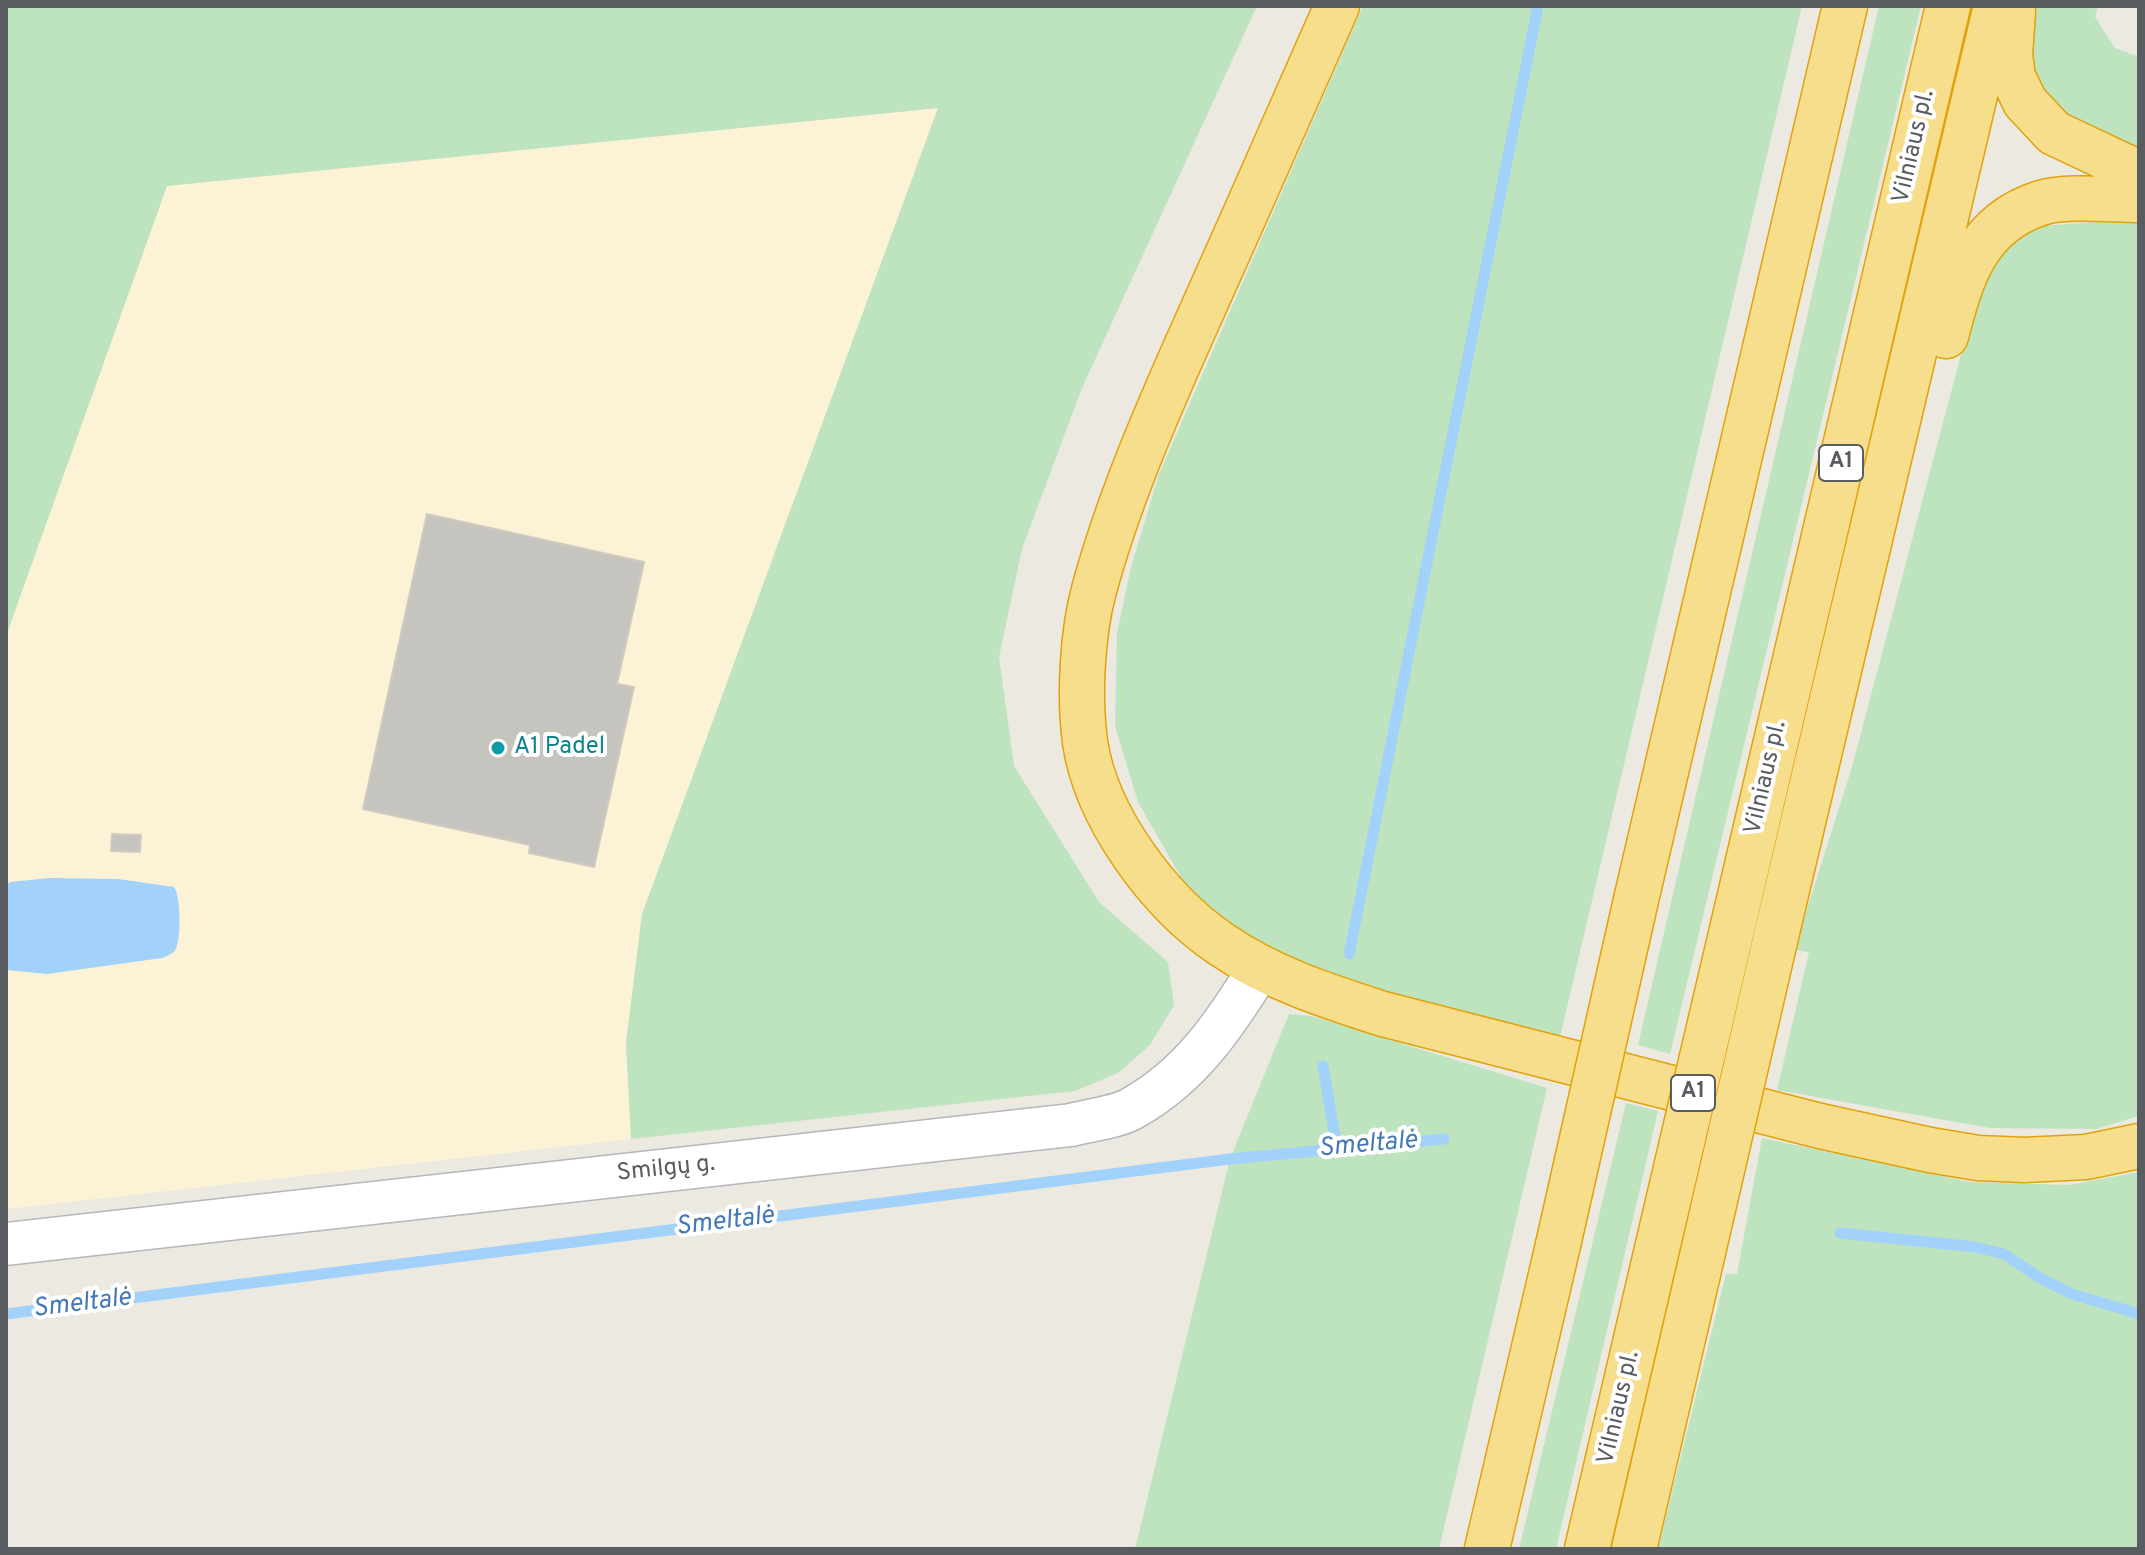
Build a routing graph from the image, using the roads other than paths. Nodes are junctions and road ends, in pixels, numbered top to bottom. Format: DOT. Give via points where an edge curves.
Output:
graph roads {
  1 [pos="1337,6"];
  2 [pos="1845,6"];
  3 [pos="1948,6"];
  4 [pos="1996,6"];
  5 [pos="2014,6"];
  6 [pos="2139,173"];
  7 [pos="2139,200"];
  8 [pos="1817,762"];
  9 [pos="1260,968"];
  10 [pos="2139,1146"];
  11 [pos="6,1244"];
  12 [pos="1487,1549"];
  13 [pos="1587,1549"];
  14 [pos="1634,1549"];
  1 -- 9 [label="highway" via="1151,427 1093,593 1082,669 1089,757 1102,799 1136,858 1176,907"];
  2 -- 12 [label="highway, bridge"];
  3 -- 13 [label="highway, Vilniaus pl. / A1, bridge"];
  4 -- 8 [label="highway"];
  5 -- 6 [label="highway" via="2010,55 2025,102 2054,133"];
  7 -- 8 [label="highway" via="2042,203 2004,220 1975,251 1957,293 1875,618"];
  8 -- 14 [label="highway, bridge"];
  9 -- 10 [label="highway" via="1320,994 1425,1026 1930,1150 2024,1160 2086,1157"];
  9 -- 11 [label="street, Smilgų g." via="1221,1030 1183,1071 1129,1110 1071,1125"];
}
